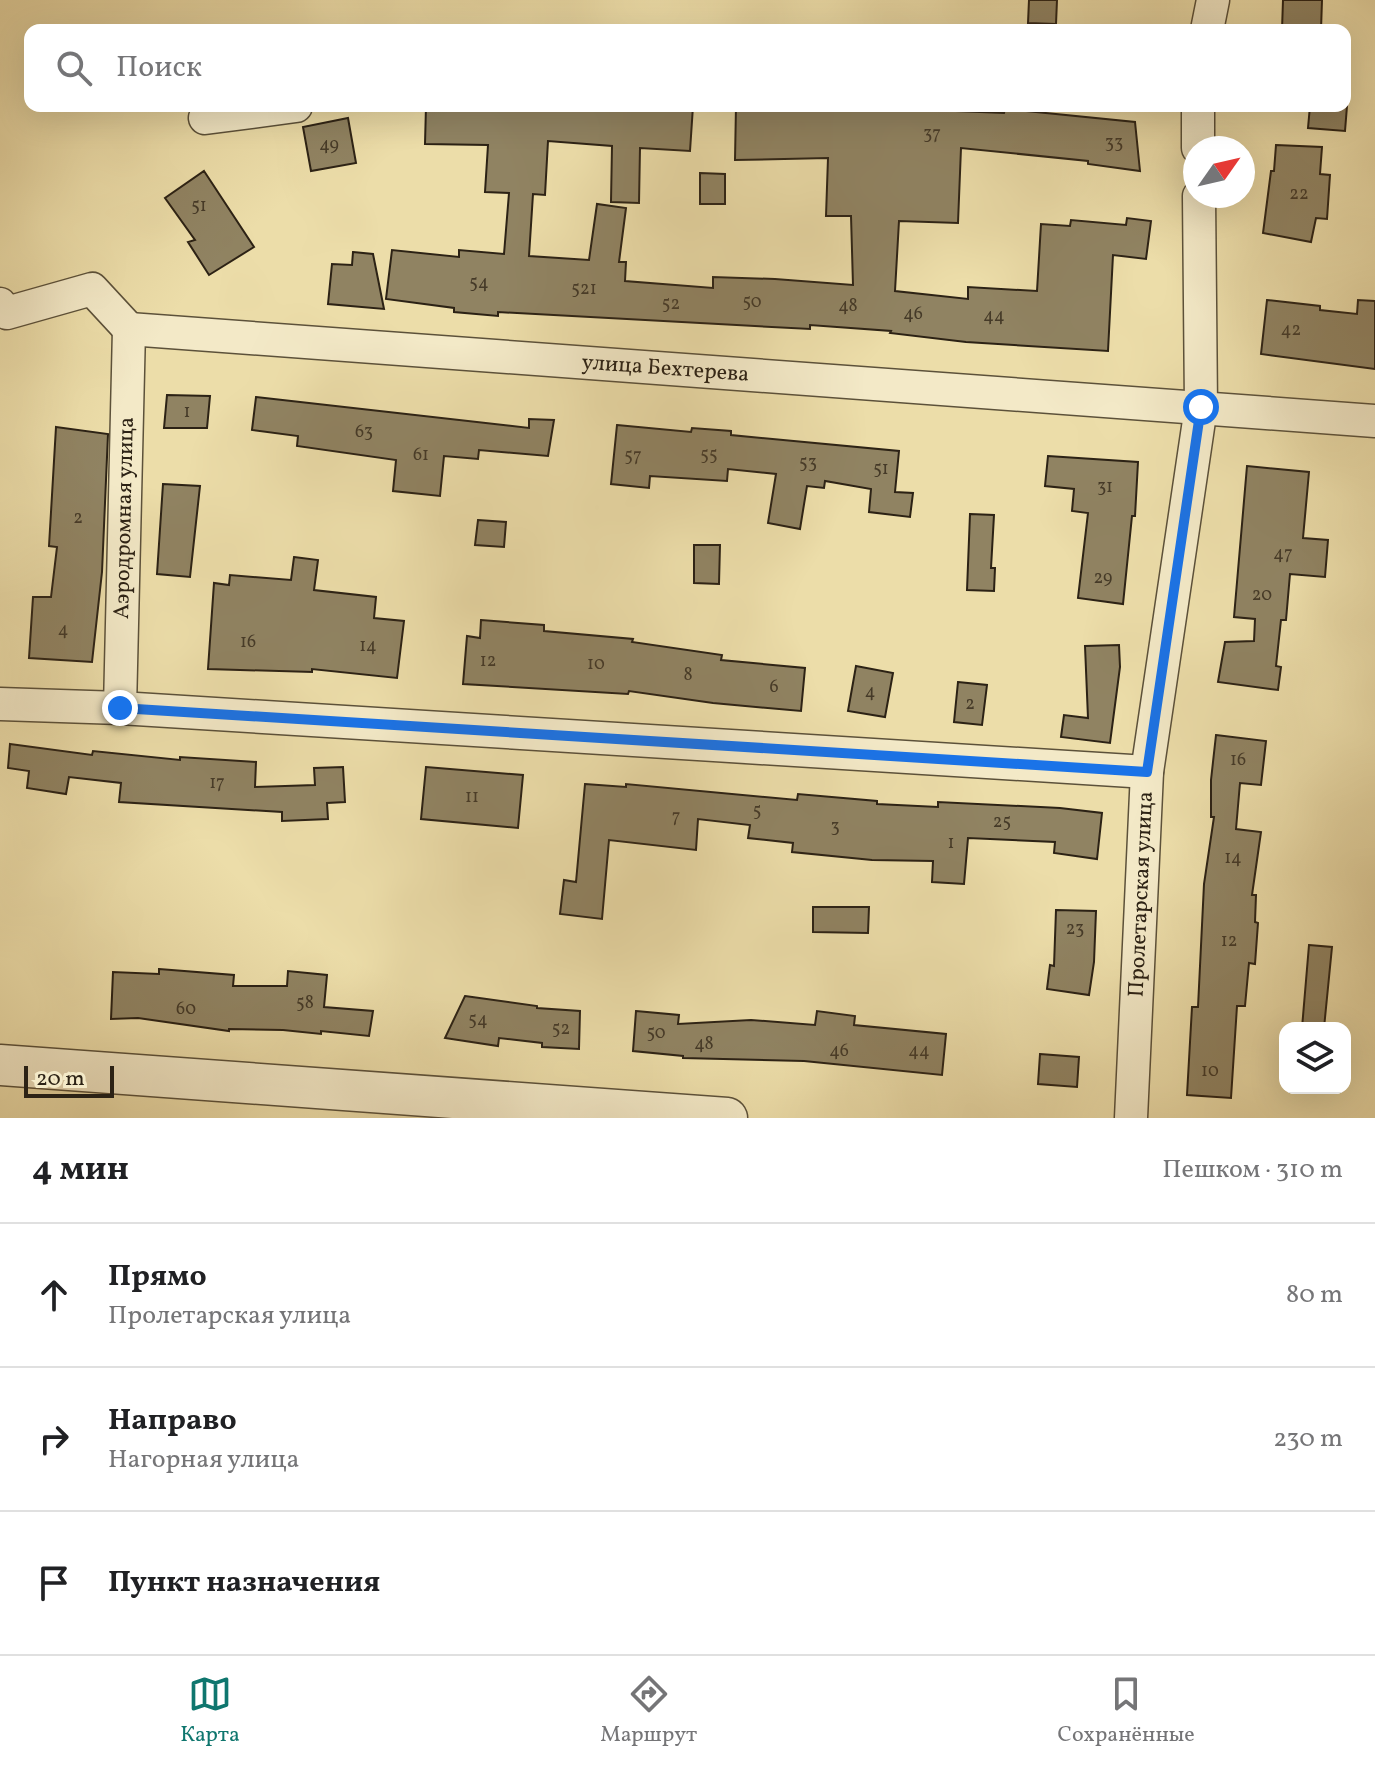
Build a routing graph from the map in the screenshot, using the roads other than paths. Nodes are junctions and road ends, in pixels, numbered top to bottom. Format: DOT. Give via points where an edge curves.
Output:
graph roads {
  1 [pos="1213,0"];
  2 [pos="1208,24"];
  3 [pos="250,112"];
  4 [pos="1198,112"];
  5 [pos="205,118"];
  6 [pos="1198,136"];
  7 [pos="1199,208"];
  8 [pos="0,304"];
  9 [pos="129,329"];
  10 [pos="1201,407"];
  11 [pos="1375,421"];
  12 [pos="0,704"];
  13 [pos="120,708"];
  14 [pos="1147,772"];
  15 [pos="0,1065"];
  16 [pos="727,1118"];
  17 [pos="1131,1118"];
  1 -- 2 [label="street"];
  3 -- 5 [label="street"];
  4 -- 6 [label="street"];
  7 -- 10 [label="street, Пролетарская улица"];
  8 -- 9 [label="street" via="7,313 92,289"];
  9 -- 10 [label="street, улица Бехтерева"];
  9 -- 13 [label="street, Аэродромная улица"];
  10 -- 11 [label="street, улица Бехтерева"];
  10 -- 14 [label="street, Пролетарская улица"];
  12 -- 13 [label="street"];
  13 -- 14 [label="street"];
  14 -- 17 [label="street, Пролетарская улица"];
  15 -- 16 [label="street"];
}
